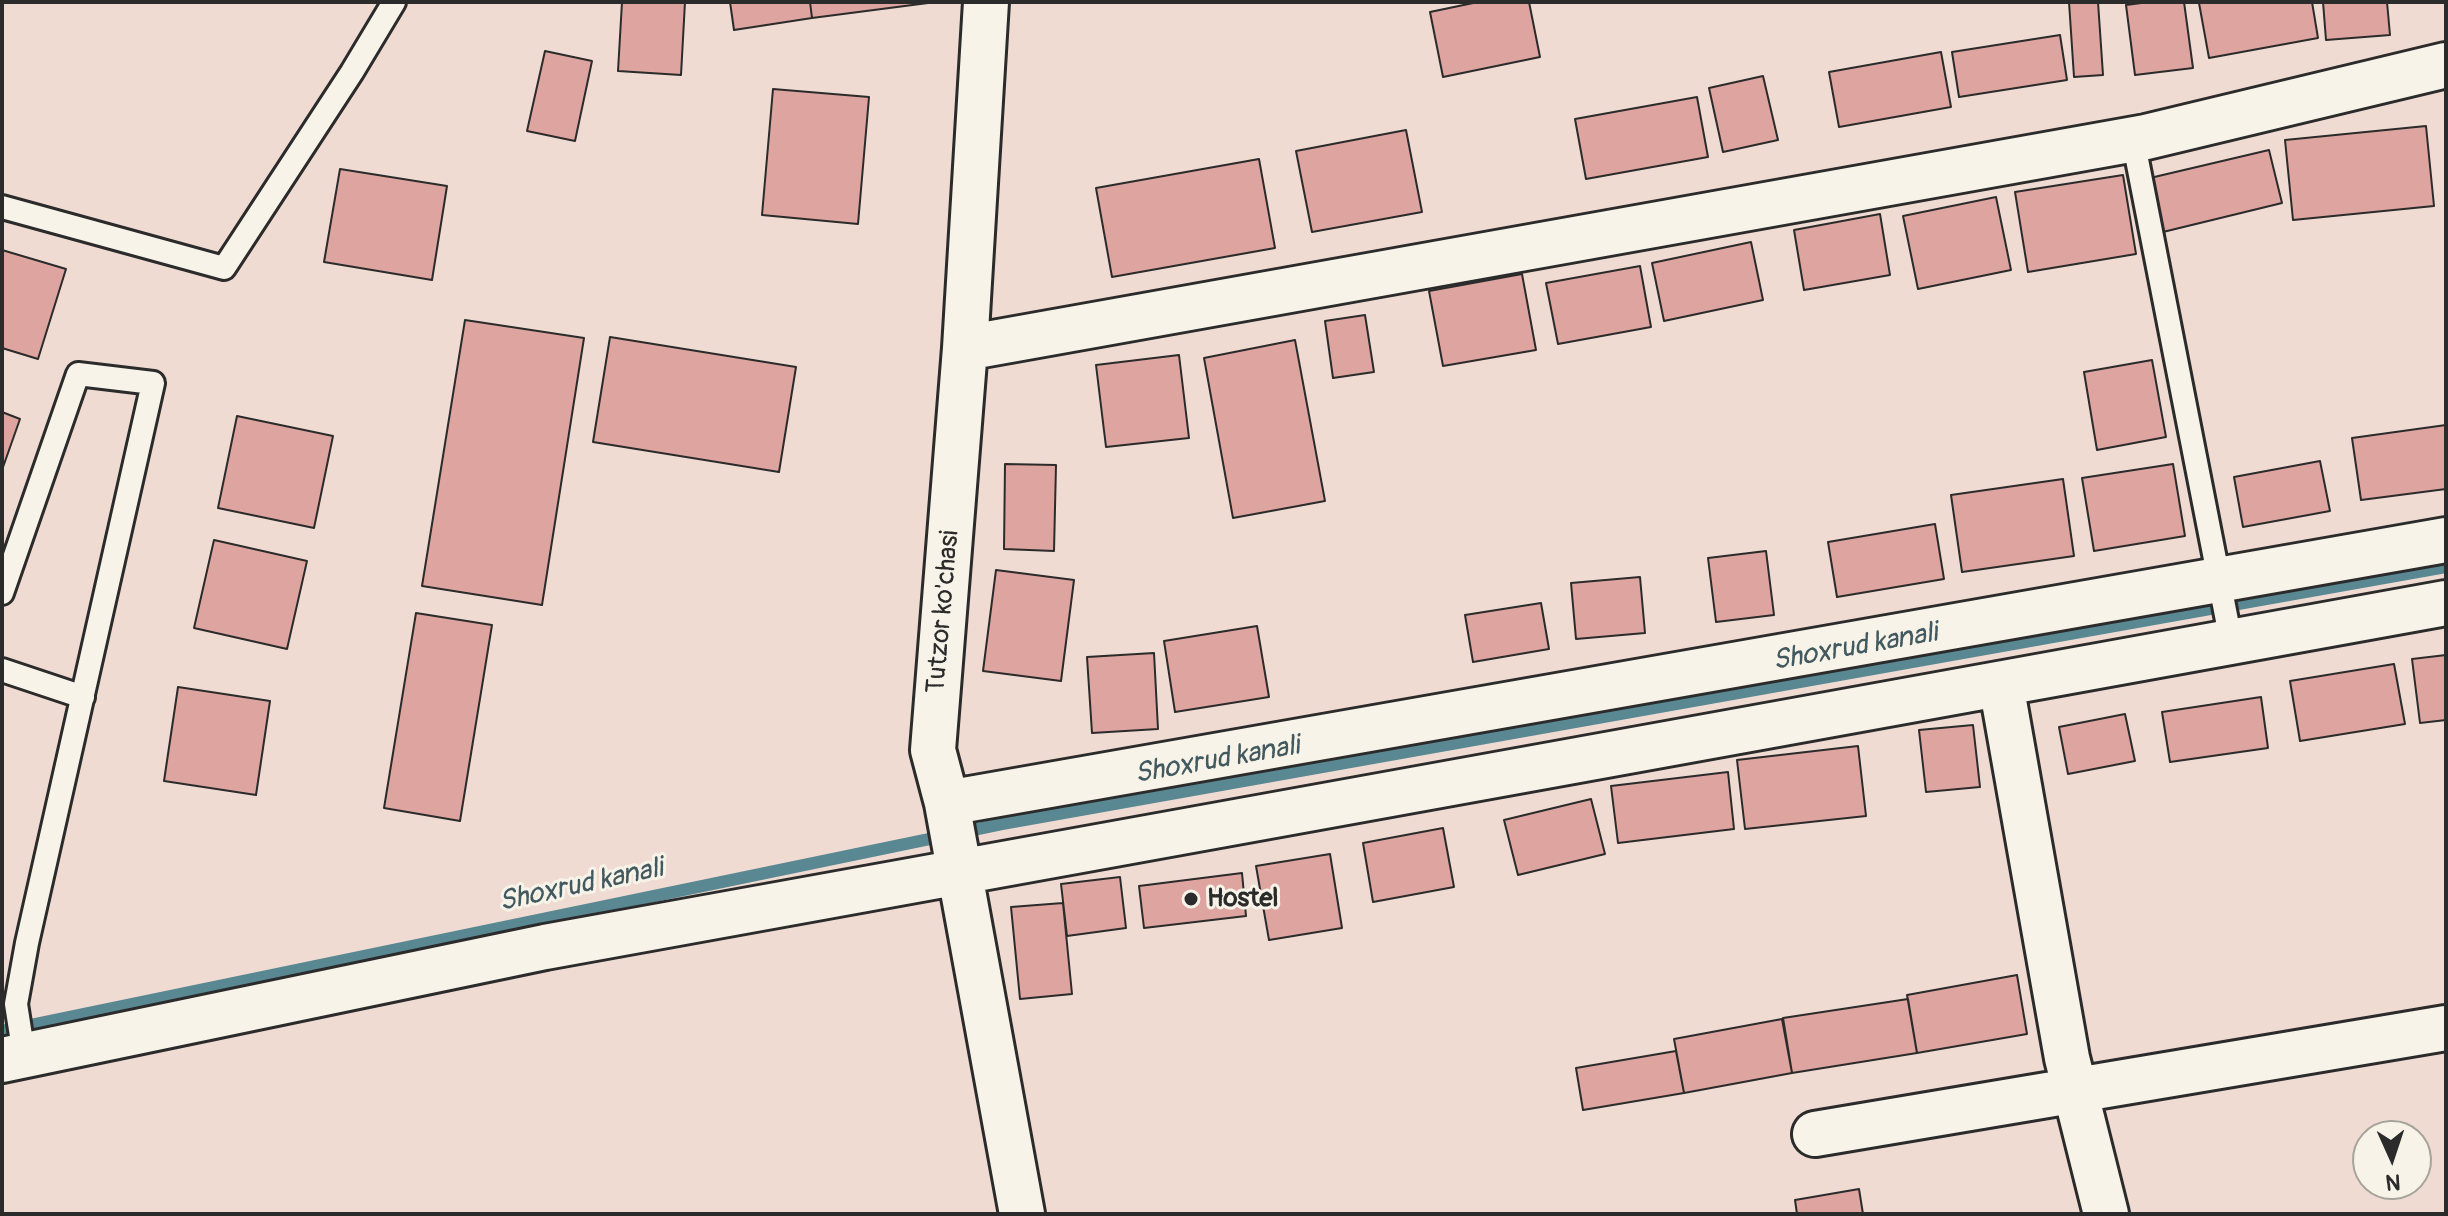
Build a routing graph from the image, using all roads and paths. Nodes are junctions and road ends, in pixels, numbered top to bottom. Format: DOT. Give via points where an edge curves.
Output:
graph roads {
  1 [pos="394,2"];
  2 [pos="986,2"];
  3 [pos="2446,65"];
  4 [pos="2133,139"];
  5 [pos="2,207"];
  6 [pos="965,348"];
  7 [pos="2446,540"];
  8 [pos="2219,579"];
  9 [pos="2,593"];
  10 [pos="2446,603"];
  11 [pos="2231,641"];
  12 [pos="2,670"];
  13 [pos="2001,684"];
  14 [pos="83,697"];
  15 [pos="947,803"];
  16 [pos="960,872"];
  17 [pos="2446,1028"];
  18 [pos="13,1058"];
  19 [pos="2075,1090"];
  20 [pos="1815,1134"];
  21 [pos="1015,1213"];
  22 [pos="2106,1214"];
  1 -- 5 [label="lane" via="224,268"];
  2 -- 6 [label="street, Tutzor ko'chasi"];
  3 -- 4 [label="street"];
  4 -- 6 [label="street"];
  4 -- 8 [label="lane"];
  6 -- 15 [label="street, Tutzor ko'chasi" via="933,750"];
  7 -- 8 [label="street"];
  8 -- 11 [label="lane"];
  8 -- 15 [label="street"];
  9 -- 14 [label="lane" via="78,374 153,383"];
  10 -- 11 [label="street"];
  11 -- 13 [label="street"];
  12 -- 14 [label="lane"];
  13 -- 16 [label="street"];
  13 -- 19 [label="street"];
  14 -- 18 [label="lane" via="27,943"];
  15 -- 16 [label="street, Tutzor ko'chasi"];
  16 -- 18 [label="street" via="545,947"];
  16 -- 21 [label="street, Tutzor ko'chasi"];
  17 -- 19 [label="street"];
  19 -- 20 [label="street"];
  19 -- 22 [label="street"];
}
